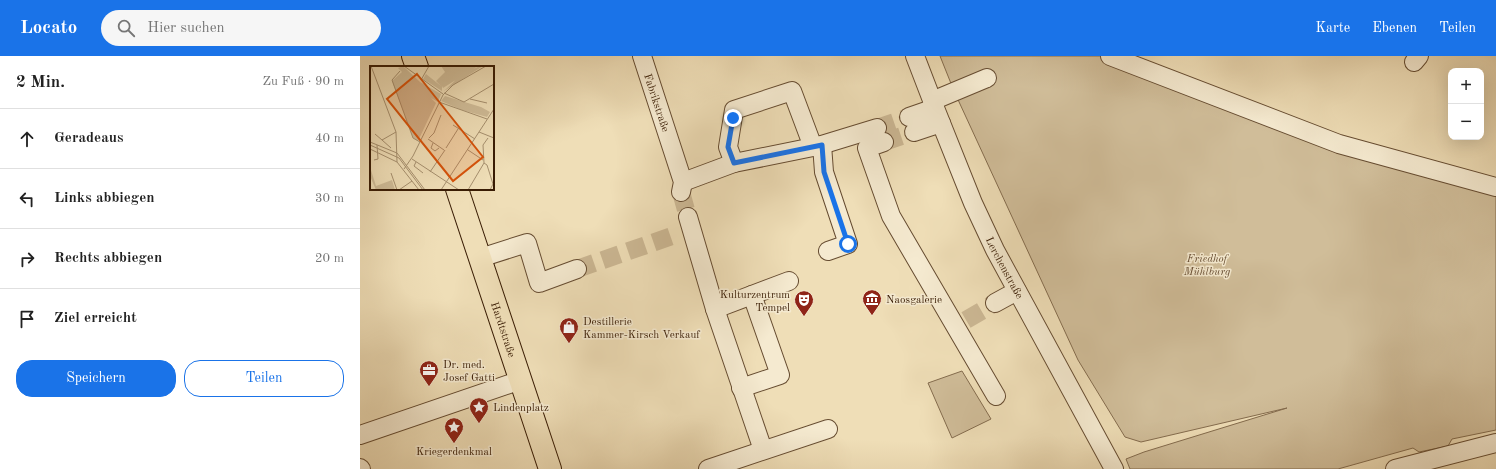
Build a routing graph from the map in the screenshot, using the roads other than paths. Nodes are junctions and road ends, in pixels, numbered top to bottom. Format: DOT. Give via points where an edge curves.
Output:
graph roads {
  1 [pos="413,56"];
  2 [pos="642,56"];
  3 [pos="915,56"];
  4 [pos="1110,56"];
  5 [pos="416,66"];
  6 [pos="987,78"];
  7 [pos="936,111"];
  8 [pos="912,125"];
  9 [pos="817,146"];
  10 [pos="734,163"];
  11 [pos="1496,187"];
  12 [pos="457,190"];
  13 [pos="686,227"];
  14 [pos="828,251"];
  15 [pos="480,258"];
  16 [pos="577,268"];
  17 [pos="789,281"];
  18 [pos="1017,291"];
  19 [pos="752,295"];
  20 [pos="995,303"];
  21 [pos="715,309"];
  22 [pos="521,380"];
  23 [pos="741,388"];
  24 [pos="996,396"];
  25 [pos="828,428"];
  26 [pos="360,436"];
  27 [pos="1496,442"];
  28 [pos="763,450"];
  29 [pos="1417,466"];
  30 [pos="550,469"];
  31 [pos="708,469"];
  32 [pos="1114,469"];
  33 [pos="1394,469"];
  1 -- 5 [label="main road"];
  2 -- 10 [label="street, Fabrikstraße" via="673,150 682,187"];
  3 -- 7 [label="street, Lerchenstraße"];
  4 -- 11 [label="street" via="1339,144"];
  6 -- 7 [label="street"];
  7 -- 8 [label="street"];
  7 -- 18 [label="street, Lerchenstraße" via="973,203"];
  9 -- 10 [label="street"];
  9 -- 10 [label="street" via="792,91 734,110 728,147"];
  9 -- 14 [label="street" via="848,244"];
  9 -- 24 [label="street" via="881,135 867,148 891,216 961,323"];
  12 -- 15 [label="main road, Hardtstraße"];
  13 -- 21 [label="street" via="694,260"];
  15 -- 16 [label="street" via="526,243 539,282"];
  15 -- 22 [label="main road, Hardtstraße"];
  17 -- 19 [label="street"];
  18 -- 20 [label="street"];
  18 -- 32 [label="street, Lerchenstraße"];
  19 -- 21 [label="street"];
  19 -- 23 [label="street" via="780,375"];
  21 -- 23 [label="street"];
  22 -- 26 [label="street"];
  22 -- 30 [label="main road, Hardtstraße"];
  23 -- 28 [label="street"];
  25 -- 28 [label="street"];
  27 -- 29 [label="street"];
  28 -- 31 [label="street"];
  29 -- 33 [label="street"];
}
